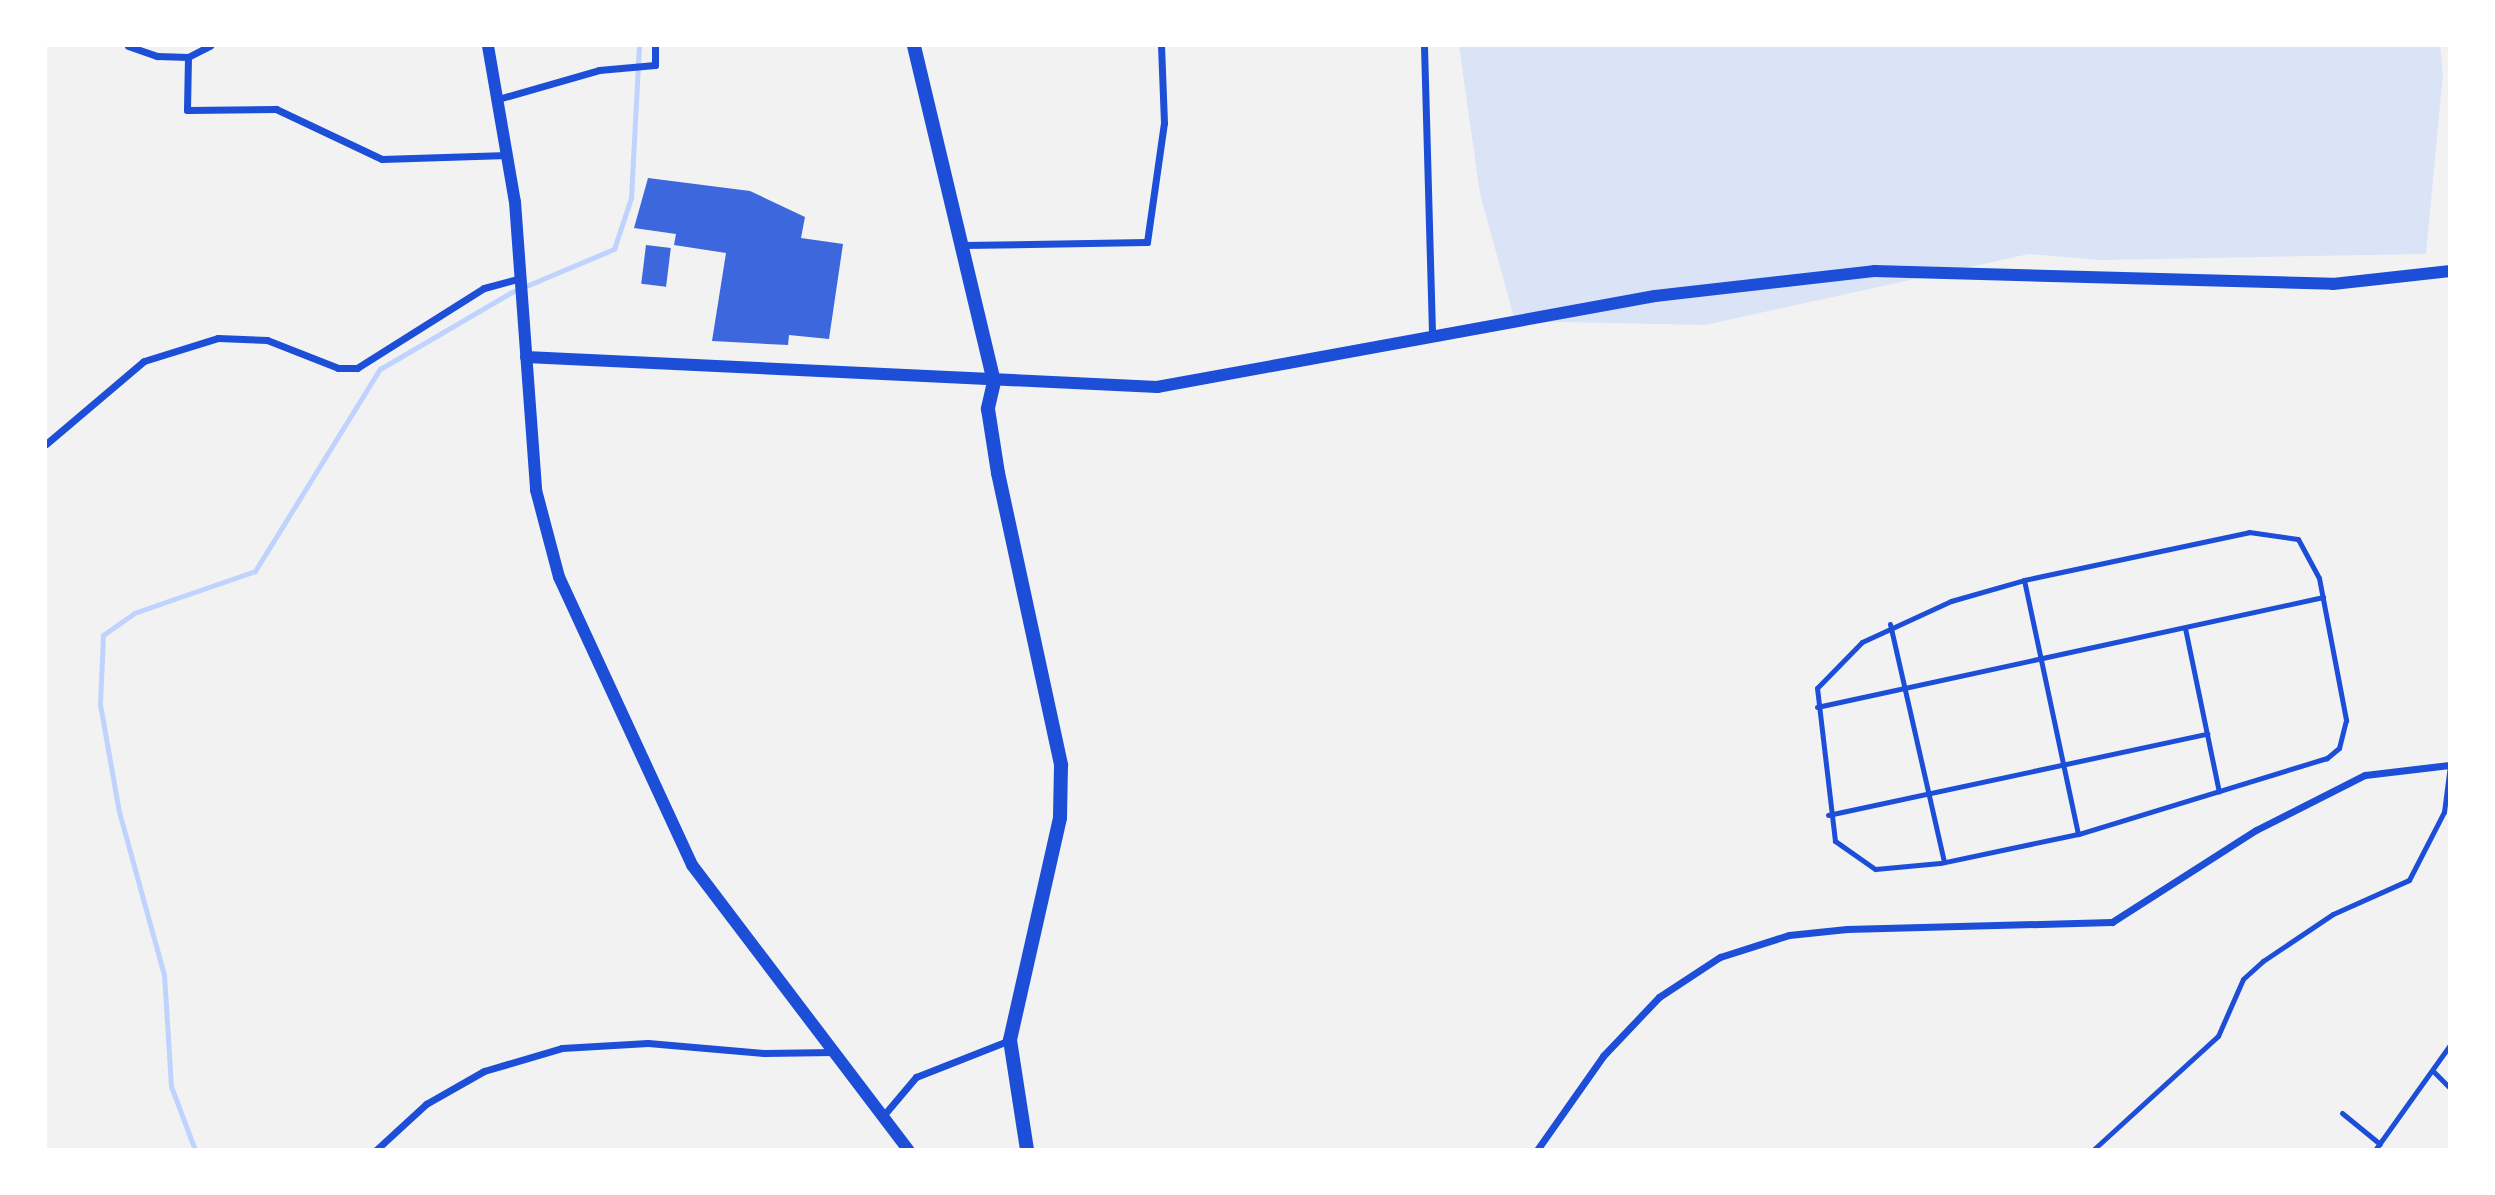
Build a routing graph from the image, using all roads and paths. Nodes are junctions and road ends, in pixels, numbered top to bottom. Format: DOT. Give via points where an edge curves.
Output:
graph roads {
  1 [pos="128,46"];
  2 [pos="210,46"];
  3 [pos="488,46"];
  4 [pos="655,46"];
  5 [pos="914,46"];
  6 [pos="1161,46"];
  7 [pos="1424,46"];
  8 [pos="188,57"];
  9 [pos="498,99"];
  10 [pos="508,155"];
  11 [pos="962,246"];
  12 [pos="2449,271"];
  13 [pos="522,277"];
  14 [pos="1432,335"];
  15 [pos="526,357"];
  16 [pos="994,382"];
  17 [pos="46,444"];
  18 [pos="2024,580"];
  19 [pos="2323,597"];
  20 [pos="1890,624"];
  21 [pos="2185,628"];
  22 [pos="2040,659"];
  23 [pos="1905,688"];
  24 [pos="1817,707"];
  25 [pos="2207,734"];
  26 [pos="2449,765"];
  27 [pos="2062,766"];
  28 [pos="2219,792"];
  29 [pos="1928,794"];
  30 [pos="1828,815"];
  31 [pos="2078,834"];
  32 [pos="1944,862"];
  33 [pos="1010,1040"];
  34 [pos="2449,1045"];
  35 [pos="835,1052"];
  36 [pos="2433,1072"];
  37 [pos="2449,1088"];
  38 [pos="2342,1112"];
  39 [pos="883,1116"];
  40 [pos="2380,1144"];
  41 [pos="376,1150"];
  42 [pos="908,1150"];
  43 [pos="1027,1150"];
  44 [pos="1537,1150"];
  45 [pos="2093,1150"];
  46 [pos="2375,1150"];
  1 -- 8 [label="street" via="157,56"];
  2 -- 8 [label="street"];
  3 -- 9 [label="street"];
  4 -- 9 [label="street" via="655,65 599,69"];
  5 -- 11 [label="main road"];
  6 -- 11 [label="street" via="1164,123 1147,242"];
  7 -- 14 [label="street"];
  8 -- 10 [label="street" via="187,110 276,109 382,159"];
  9 -- 10 [label="street"];
  10 -- 13 [label="street"];
  11 -- 16 [label="main road"];
  12 -- 14 [label="street" via="2333,284 1874,271 1655,296"];
  13 -- 15 [label="street"];
  13 -- 17 [label="street" via="484,288 357,368 338,368 267,340 218,338 144,362"];
  14 -- 16 [label="street" via="1157,387"];
  15 -- 16 [label="street"];
  15 -- 35 [label="street" via="536,490 546,538 582,634 692,865"];
  16 -- 33 [label="main road" via="988,409 1003,500 1061,765 1060,818"];
  18 -- 19 [label="lane" via="2194,542 2282,533 2298,539"];
  18 -- 20 [label="lane"];
  18 -- 22 [label="lane"];
  19 -- 21 [label="lane"];
  19 -- 28 [label="lane" via="2344,703 2339,747 2303,768"];
  20 -- 23 [label="lane"];
  20 -- 24 [label="lane" via="1834,665 1817,688"];
  21 -- 22 [label="lane"];
  21 -- 25 [label="lane"];
  22 -- 23 [label="lane"];
  22 -- 27 [label="lane"];
  23 -- 24 [label="lane"];
  23 -- 29 [label="lane"];
  24 -- 30 [label="lane"];
  25 -- 27 [label="lane"];
  25 -- 28 [label="lane"];
  26 -- 44 [label="street" via="2365,775 2256,830 2112,922 1847,929 1789,935 1720,957 1658,997 1603,1056"];
  26 -- 45 [label="lane" via="2444,812 2409,880 2333,914 2263,961 2243,979 2218,1036"];
  27 -- 29 [label="lane"];
  27 -- 31 [label="lane"];
  28 -- 31 [label="lane"];
  29 -- 30 [label="lane"];
  29 -- 32 [label="lane"];
  30 -- 32 [label="lane" via="1835,841 1860,864 1875,869"];
  31 -- 32 [label="lane"];
  33 -- 39 [label="street" via="916,1077"];
  33 -- 43 [label="main road"];
  34 -- 36 [label="lane"];
  35 -- 39 [label="street"];
  35 -- 41 [label="street" via="764,1053 648,1043 562,1048 484,1070 426,1104"];
  36 -- 37 [label="lane"];
  36 -- 40 [label="lane"];
  38 -- 40 [label="lane"];
  39 -- 42 [label="street"];
  40 -- 46 [label="lane"];
}
